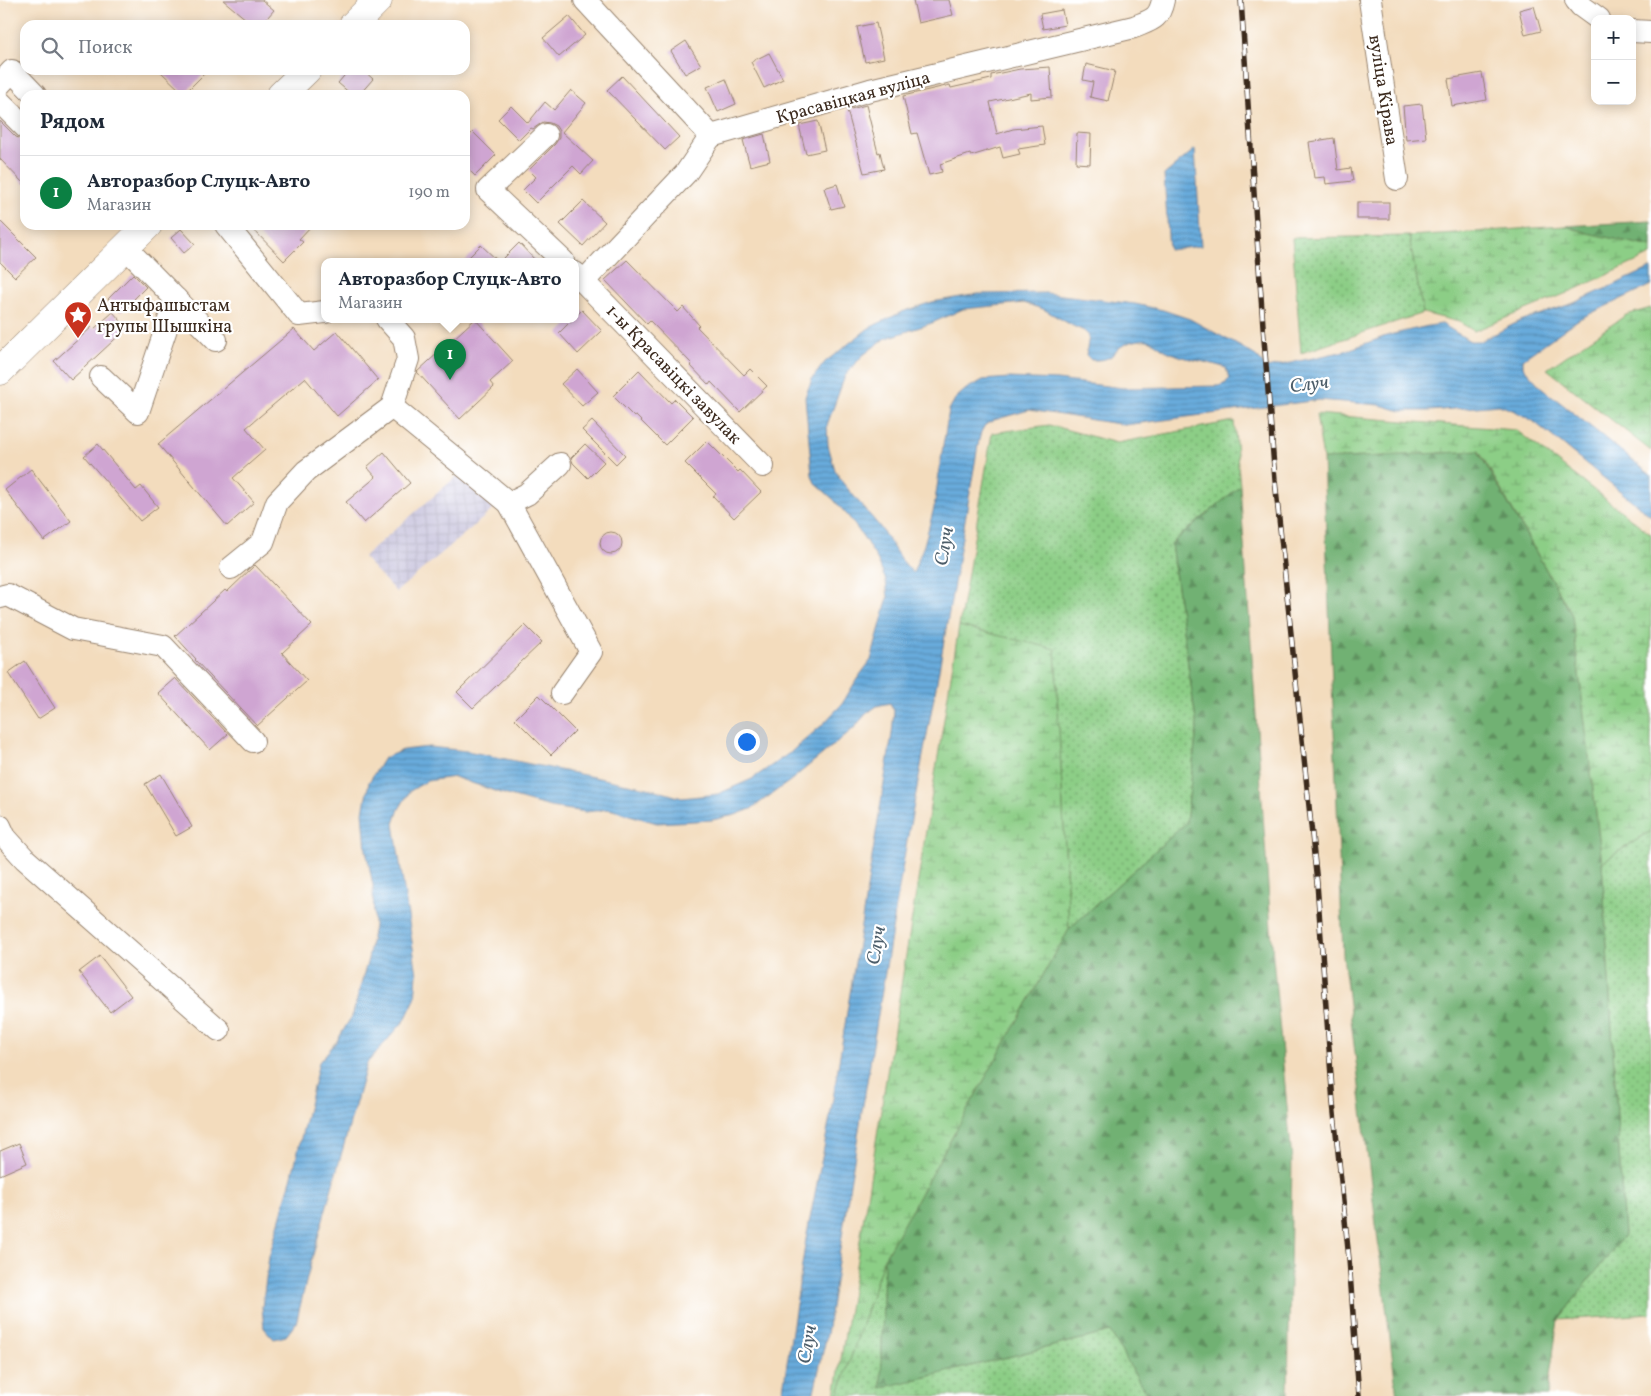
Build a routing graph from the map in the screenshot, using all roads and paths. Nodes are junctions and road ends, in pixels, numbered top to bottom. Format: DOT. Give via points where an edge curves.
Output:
graph roads {
  1 [pos="378,0"];
  2 [pos="585,0"];
  3 [pos="1163,0"];
  4 [pos="1370,0"];
  5 [pos="1576,0"];
  6 [pos="1594,15"];
  7 [pos="358,20"];
  8 [pos="1636,31"];
  9 [pos="1651,32"];
  10 [pos="302,75"];
  11 [pos="0,84"];
  12 [pos="30,90"];
  13 [pos="286,90"];
  14 [pos="0,102"];
  15 [pos="20,122"];
  16 [pos="546,135"];
  17 [pos="711,136"];
  18 [pos="1397,179"];
  19 [pos="143,230"];
  20 [pos="230,230"];
  21 [pos="125,247"];
  22 [pos="559,258"];
  23 [pos="579,277"];
  24 [pos="176,299"];
  25 [pos="321,312"];
  26 [pos="391,323"];
  27 [pos="216,340"];
  28 [pos="0,371"];
  29 [pos="101,377"];
  30 [pos="392,407"];
  31 [pos="560,464"];
  32 [pos="763,466"];
  33 [pos="509,503"];
  34 [pos="231,568"];
  35 [pos="0,597"];
  36 [pos="562,693"];
  37 [pos="253,741"];
  38 [pos="0,826"];
  39 [pos="219,1030"];
  1 -- 7 [label="main road"];
  2 -- 17 [label="street"];
  3 -- 17 [label="street, Красавіцкая вуліца" via="1160,12 1154,18 1134,27 870,90"];
  4 -- 18 [label="street, вуліца Кірава"];
  5 -- 6 [label="street"];
  8 -- 9 [label="street"];
  10 -- 13 [label="main road"];
  11 -- 12 [label="street" via="12,71"];
  14 -- 15 [label="street"];
  16 -- 22 [label="street" via="488,190"];
  17 -- 23 [label="street, 1-ы Красавіцкі завулак" via="686,173"];
  19 -- 21 [label="main road"];
  20 -- 25 [label="street" via="299,315"];
  21 -- 24 [label="street"];
  21 -- 28 [label="main road"];
  23 -- 32 [label="street, 1-ы Красавіцкі завулак"];
  24 -- 27 [label="street"];
  24 -- 29 [label="street" via="138,412"];
  26 -- 30 [label="street" via="404,338 408,359"];
  30 -- 33 [label="street"];
  30 -- 34 [label="street" via="306,471 277,502 263,542"];
  31 -- 33 [label="street" via="528,494"];
  33 -- 36 [label="street" via="591,652"];
  35 -- 37 [label="street" via="8,596 73,629 163,646"];
  38 -- 39 [label="street" via="5,837 25,859"];
}
